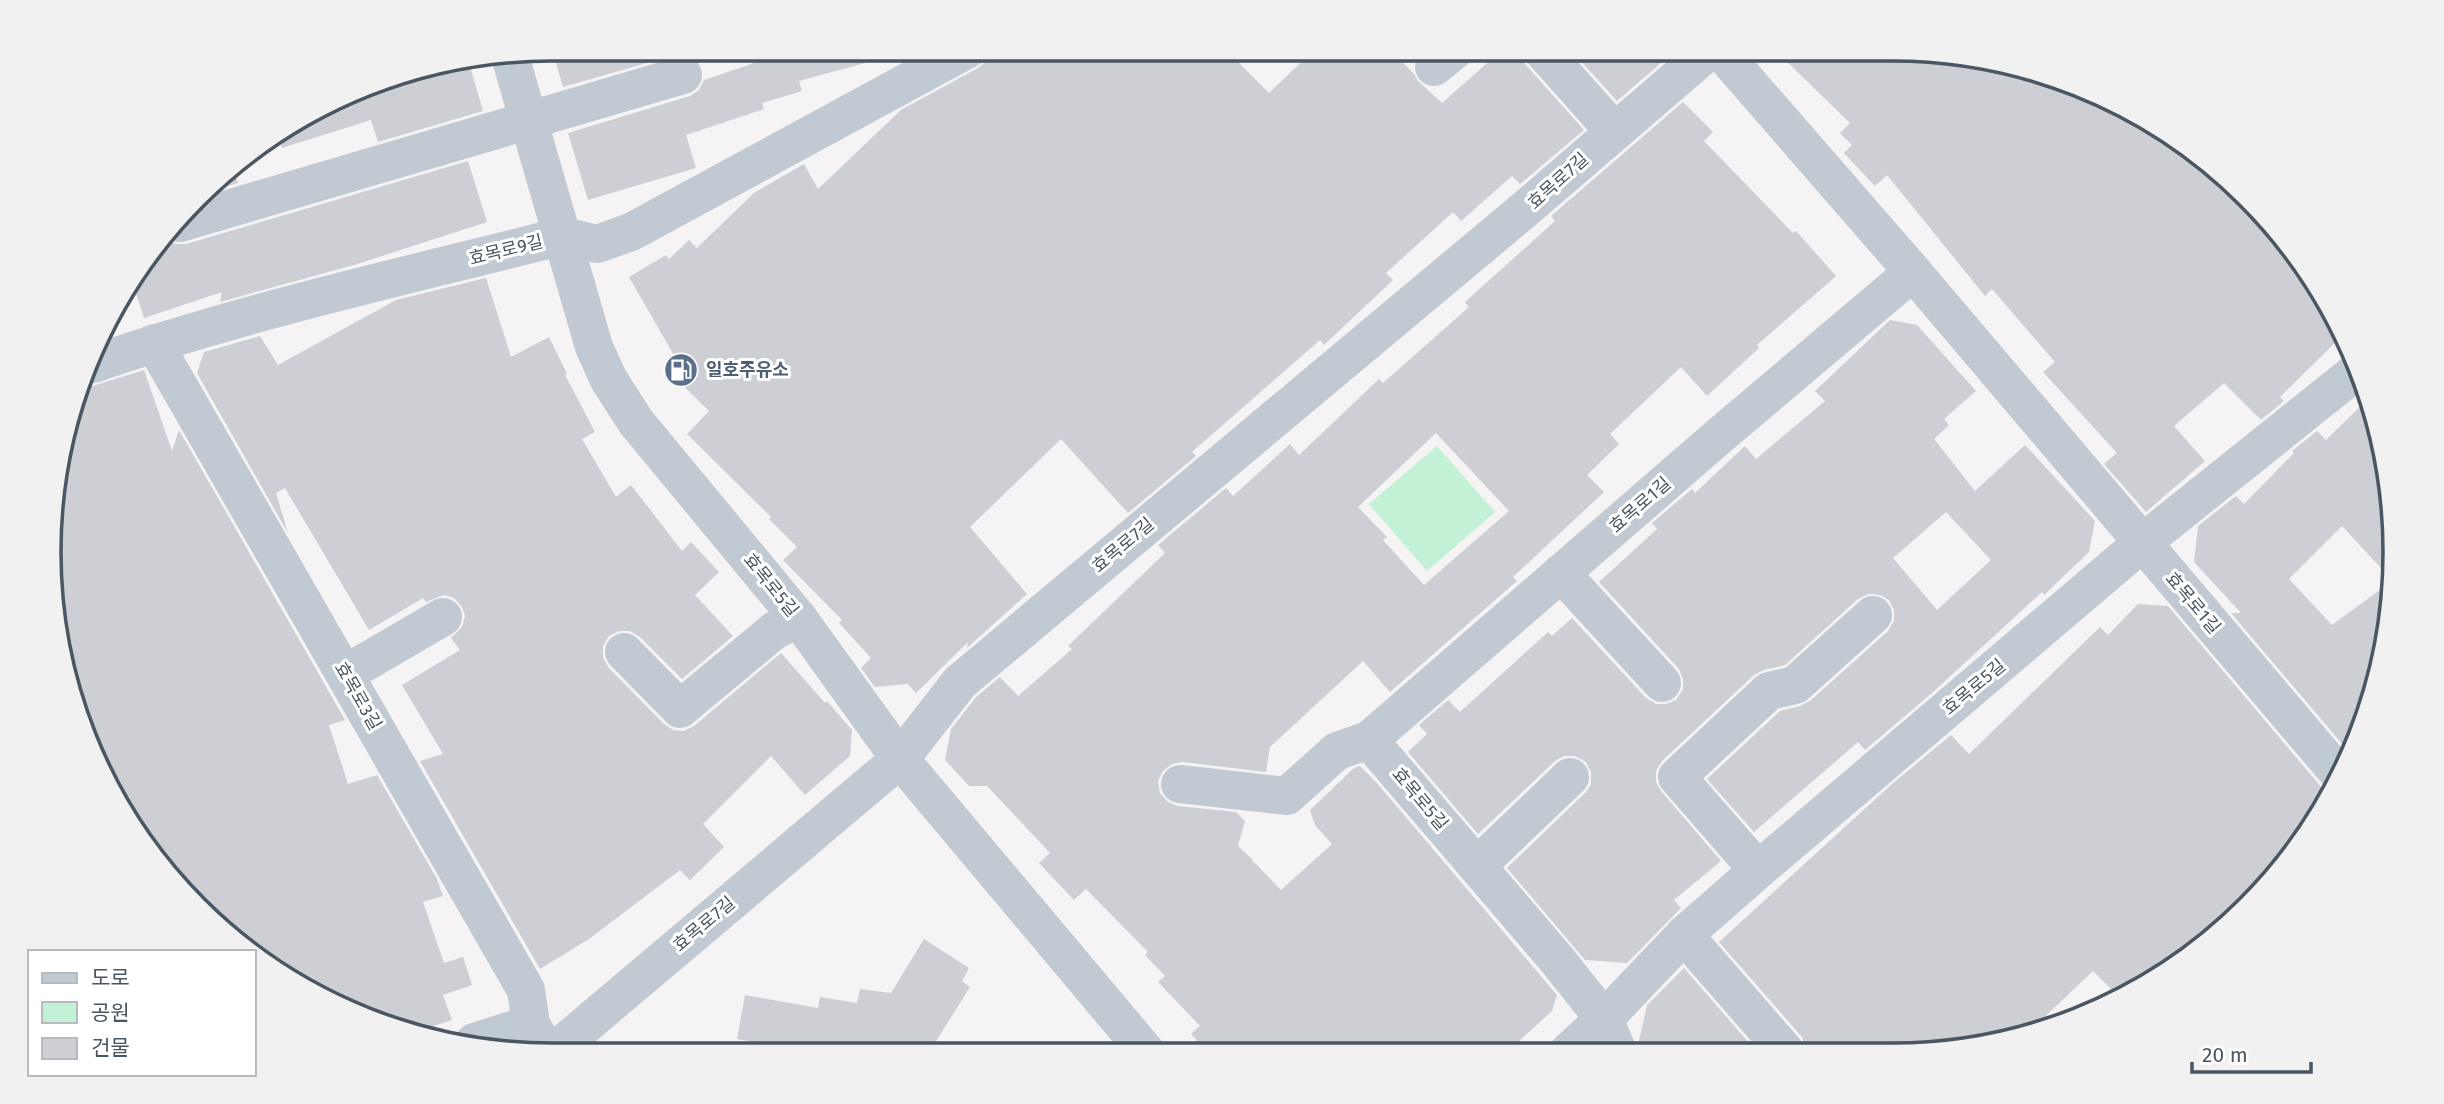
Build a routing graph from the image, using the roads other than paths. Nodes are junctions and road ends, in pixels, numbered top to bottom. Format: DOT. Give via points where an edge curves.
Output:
graph roads {
  1 [pos="946,61"];
  2 [pos="1552,61"];
  3 [pos="1697,61"];
  4 [pos="1729,61"];
  5 [pos="512,63"];
  6 [pos="683,75"];
  7 [pos="528,121"];
  8 [pos="1614,131"];
  9 [pos="191,220"];
  10 [pos="563,236"];
  11 [pos="1913,272"];
  12 [pos="154,343"];
  13 [pos="100,362"];
  14 [pos="2350,376"];
  15 [pos="2142,543"];
  16 [pos="1561,573"];
  17 [pos="1873,615"];
  18 [pos="443,617"];
  19 [pos="799,619"];
  20 [pos="624,652"];
  21 [pos="345,674"];
  22 [pos="1662,683"];
  23 [pos="1369,740"];
  24 [pos="900,759"];
  25 [pos="2333,767"];
  26 [pos="1570,777"];
  27 [pos="1180,784"];
  28 [pos="1477,866"];
  29 [pos="1758,870"];
  30 [pos="1684,935"];
  31 [pos="1611,1036"];
  32 [pos="543,1043"];
  33 [pos="545,1043"];
  34 [pos="1139,1043"];
  35 [pos="1592,1043"];
  36 [pos="1778,1043"];
  1 -- 10 [label="street, 효목로9길" via="631,232 597,244"];
  2 -- 8 [label="street"];
  3 -- 8 [label="street, 효목로7길"];
  4 -- 11 [label="street, 효목로1길"];
  5 -- 7 [label="street, 효목로5길"];
  6 -- 7 [label="street"];
  7 -- 9 [label="street"];
  7 -- 10 [label="street, 효목로5길"];
  8 -- 24 [label="street, 효목로7길" via="960,682"];
  10 -- 12 [label="street, 효목로9길"];
  10 -- 19 [label="street, 효목로5길" via="594,347 609,380 636,422"];
  11 -- 15 [label="street, 효목로1길"];
  11 -- 16 [label="street, 효목로1길"];
  12 -- 13 [label="street, 효목로9길"];
  12 -- 21 [label="street, 효목로3길"];
  14 -- 15 [label="street, 효목로5길"];
  15 -- 25 [label="street, 효목로1길"];
  15 -- 29 [label="street, 효목로5길"];
  16 -- 22 [label="street"];
  16 -- 23 [label="street, 효목로1길"];
  17 -- 29 [label="street" via="1795,685 1769,691 1677,777"];
  18 -- 21 [label="street"];
  19 -- 20 [label="street" via="775,630 680,709"];
  19 -- 24 [label="street, 효목로5길"];
  21 -- 32 [label="street, 효목로3길" via="526,990"];
  23 -- 27 [label="street" via="1337,751 1287,796"];
  23 -- 28 [label="street, 효목로5길"];
  24 -- 33 [label="street, 효목로7길"];
  24 -- 34 [label="street, 효목로5길"];
  26 -- 28 [label="street"];
  28 -- 31 [label="street, 효목로5길" via="1558,961"];
  29 -- 30 [label="street, 효목로5길"];
  30 -- 31 [label="street, 효목로5길"];
  30 -- 36 [label="street"];
  31 -- 35 [label="street, 효목로5길"];
}
